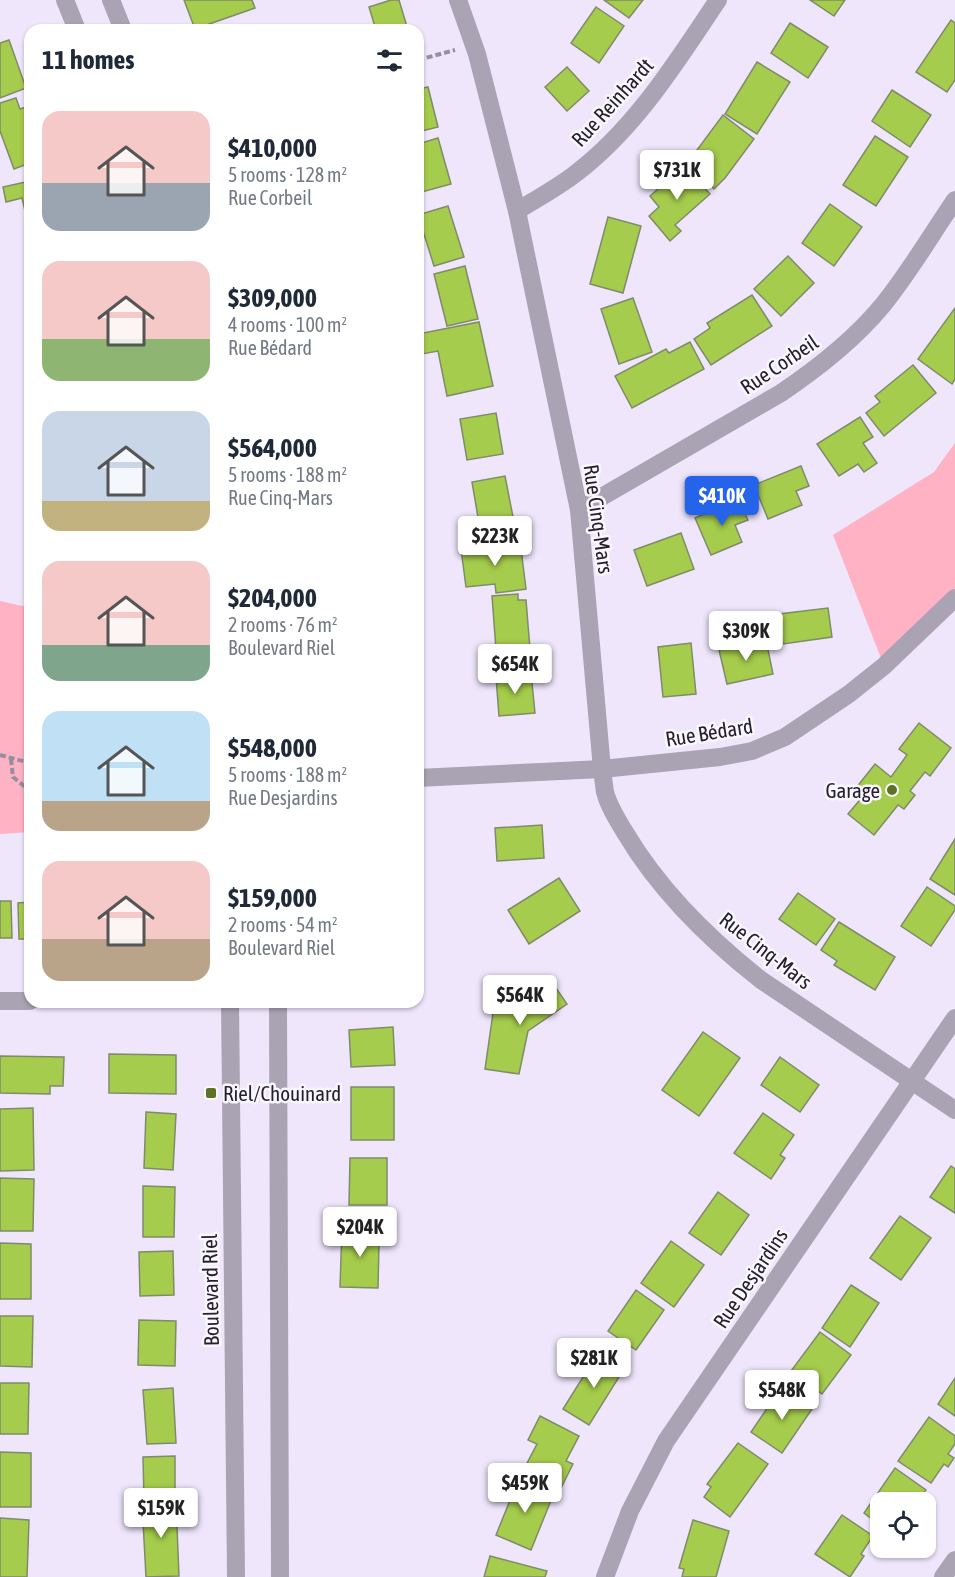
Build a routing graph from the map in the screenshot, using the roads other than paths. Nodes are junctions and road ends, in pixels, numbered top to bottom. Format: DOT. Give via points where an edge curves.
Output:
graph roads {
  1 [pos="65,0"];
  2 [pos="111,0"];
  3 [pos="458,0"];
  4 [pos="718,0"];
  5 [pos="75,24"];
  6 [pos="121,24"];
  7 [pos="955,200"];
  8 [pos="517,211"];
  9 [pos="579,510"];
  10 [pos="955,598"];
  11 [pos="602,769"];
  12 [pos="424,778"];
  13 [pos="0,1001"];
  14 [pos="24,1001"];
  15 [pos="230,1008"];
  16 [pos="278,1008"];
  17 [pos="955,1018"];
  18 [pos="912,1081"];
  19 [pos="955,1110"];
  20 [pos="955,1560"];
  21 [pos="236,1577"];
  22 [pos="280,1577"];
  23 [pos="605,1577"];
  24 [pos="943,1577"];
  1 -- 5 [label="street"];
  2 -- 6 [label="street"];
  3 -- 8 [label="street, Rue Cinq-Mars" via="474,45"];
  4 -- 8 [label="street, Rue Reinhardt" via="628,125 574,175"];
  7 -- 9 [label="street, Rue Corbeil" via="882,306 812,373"];
  8 -- 9 [label="street, Rue Cinq-Mars"];
  9 -- 11 [label="street, Rue Cinq-Mars"];
  10 -- 11 [label="street, Rue Bédard" via="885,666 784,737 752,751 720,757"];
  11 -- 12 [label="street, Rue Bédard"];
  11 -- 18 [label="street, Rue Cinq-Mars" via="614,815 651,872 679,905 761,980"];
  13 -- 14 [label="street"];
  15 -- 21 [label="street, Boulevard Riel"];
  16 -- 22 [label="street"];
  17 -- 18 [label="street, Rue Desjardins"];
  18 -- 19 [label="street, Rue Cinq-Mars"];
  18 -- 23 [label="street, Rue Desjardins" via="666,1441 630,1511"];
  20 -- 24 [label="street"];
}
